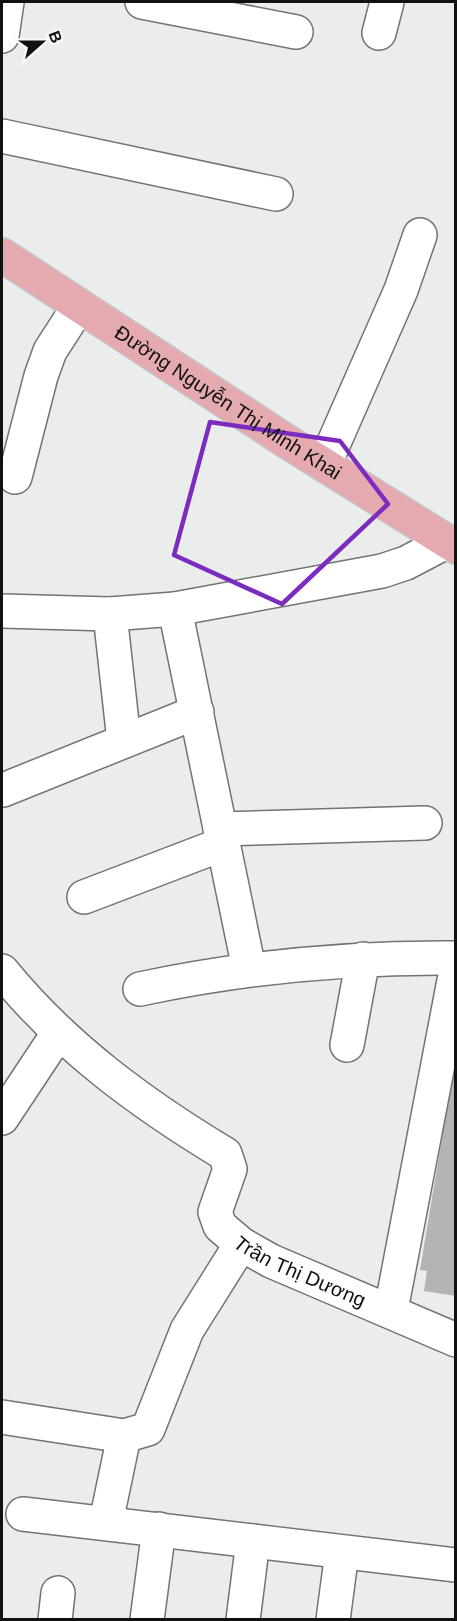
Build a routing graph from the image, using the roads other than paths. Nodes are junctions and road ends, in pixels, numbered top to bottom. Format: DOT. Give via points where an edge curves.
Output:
graph roads {
  1 [pos="7,2"];
  2 [pos="142,2"];
  3 [pos="387,2"];
  4 [pos="296,32"];
  5 [pos="379,33"];
  6 [pos="2,36"];
  7 [pos="2,136"];
  8 [pos="276,194"];
  9 [pos="420,235"];
  10 [pos="2,255"];
  11 [pos="79,306"];
  12 [pos="325,463"];
  13 [pos="15,477"];
  14 [pos="451,544"];
  15 [pos="174,609"];
  16 [pos="2,611"];
  17 [pos="110,614"];
  18 [pos="196,712"];
  19 [pos="124,741"];
  20 [pos="3,790"];
  21 [pos="425,824"];
  22 [pos="222,837"];
  23 [pos="84,897"];
  24 [pos="456,958"];
  25 [pos="363,959"];
  26 [pos="249,969"];
  27 [pos="456,970"];
  28 [pos="2,971"];
  29 [pos="140,989"];
  30 [pos="59,1032"];
  31 [pos="347,1045"];
  32 [pos="2,1118"];
  33 [pos="241,1244"];
  34 [pos="391,1310"];
  35 [pos="456,1340"];
  36 [pos="2,1417"];
  37 [pos="124,1436"];
  38 [pos="23,1514"];
  39 [pos="106,1522"];
  40 [pos="159,1529"];
  41 [pos="253,1541"];
  42 [pos="342,1552"];
  43 [pos="456,1565"];
  44 [pos="147,1620"];
  45 [pos="243,1620"];
  46 [pos="333,1620"];
  1 -- 6 [label="street"];
  2 -- 4 [label="street"];
  3 -- 5 [label="street"];
  7 -- 8 [label="street"];
  9 -- 12 [label="street" via="401,290"];
  10 -- 11 [label="main road, Đường Nguyễn Thị Minh Khai"];
  11 -- 12 [label="main road, Đường Nguyễn Thị Minh Khai"];
  11 -- 13 [label="street" via="50,351"];
  12 -- 14 [label="main road, Đường Nguyễn Thị Minh Khai"];
  14 -- 15 [label="street" via="382,571"];
  15 -- 17 [label="street"];
  15 -- 18 [label="street"];
  16 -- 17 [label="street"];
  17 -- 19 [label="street"];
  18 -- 19 [label="street"];
  18 -- 22 [label="street"];
  19 -- 20 [label="street"];
  21 -- 22 [label="street"];
  22 -- 23 [label="street"];
  22 -- 26 [label="street"];
  24 -- 25 [label="street"];
  25 -- 26 [label="street"];
  25 -- 31 [label="street"];
  26 -- 29 [label="street"];
  27 -- 34 [label="street"];
  28 -- 30 [label="street"];
  30 -- 32 [label="street"];
  30 -- 33 [label="street, Trần Thị Dương" via="160,1114 225,1154 230,1169 214,1212 220,1226"];
  33 -- 34 [label="street, Trần Thị Dương" via="271,1262"];
  33 -- 37 [label="street" via="187,1330 148,1430"];
  34 -- 35 [label="street, Trần Thị Dương"];
  36 -- 37 [label="street"];
  37 -- 39 [label="street"];
  38 -- 39 [label="street"];
  39 -- 40 [label="street"];
  40 -- 41 [label="street"];
  40 -- 44 [label="street"];
  41 -- 42 [label="street"];
  41 -- 45 [label="street"];
  42 -- 43 [label="street"];
  42 -- 46 [label="street"];
}
